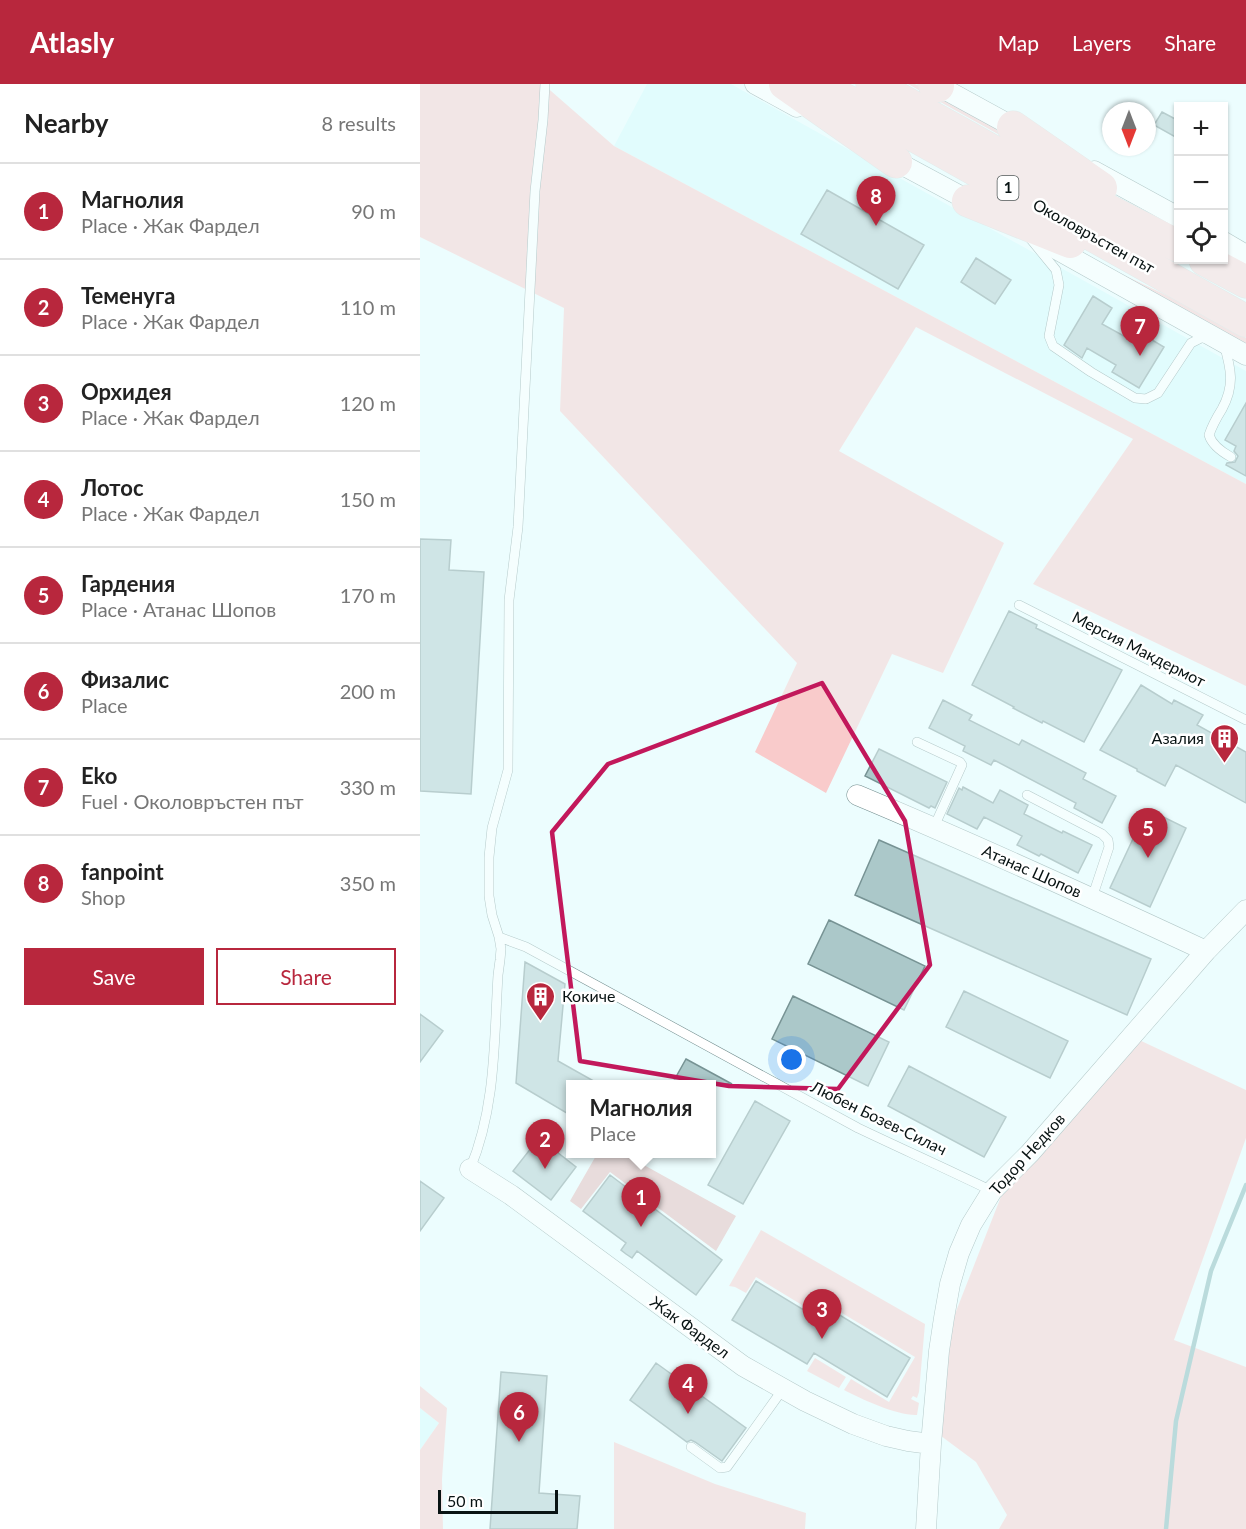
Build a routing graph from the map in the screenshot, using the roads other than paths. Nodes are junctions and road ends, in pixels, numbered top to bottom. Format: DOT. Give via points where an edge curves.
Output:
graph roads {
  1 [pos="544,84"];
  2 [pos="755,84"];
  3 [pos="785,84"];
  4 [pos="814,84"];
  5 [pos="872,84"];
  6 [pos="935,85"];
  7 [pos="1013,127"];
  8 [pos="896,162"];
  9 [pos="968,201"];
  10 [pos="1174,215"];
  11 [pos="1026,233"];
  12 [pos="1174,240"];
  13 [pos="1174,242"];
  14 [pos="1228,244"];
  15 [pos="1246,255"];
  16 [pos="1212,264"];
  17 [pos="1246,282"];
  18 [pos="1200,296"];
  19 [pos="1246,321"];
  20 [pos="1219,340"];
  21 [pos="1246,355"];
  22 [pos="1231,457"];
  23 [pos="1019,605"];
  24 [pos="1246,720"];
  25 [pos="917,742"];
  26 [pos="857,795"];
  27 [pos="1027,795"];
  28 [pos="934,827"];
  29 [pos="1092,898"];
  30 [pos="1246,910"];
  31 [pos="499,937"];
  32 [pos="1206,951"];
  33 [pos="470,1170"];
  34 [pos="992,1191"];
  35 [pos="783,1389"];
  36 [pos="931,1444"];
  37 [pos="691,1447"];
  38 [pos="926,1529"];
  1 -- 31 [label="lane" via="518,527 509,600 508,770 492,828 489,857 489,896"];
  2 -- 8 [label="street"];
  3 -- 8 [label="highway"];
  4 -- 18 [label="highway, Околовръстен път / 1" via="906,131"];
  5 -- 13 [label="highway, Околовръстен път / 1" via="998,154"];
  6 -- 7 [label="street"];
  7 -- 10 [label="street"];
  7 -- 12 [label="highway"];
  8 -- 9 [label="street"];
  9 -- 11 [label="street"];
  9 -- 18 [label="highway"];
  11 -- 20 [label="street"];
  11 -- 20 [label="lane" via="1056,270 1059,285 1049,336 1053,346 1135,398 1146,399 1158,393 1191,344 1201,338"];
  14 -- 15 [label="street"];
  16 -- 17 [label="highway"];
  18 -- 19 [label="highway, Околовръстен път / 1"];
  20 -- 21 [label="street"];
  20 -- 22 [label="lane" via="1229,360 1232,381 1209,435"];
  23 -- 24 [label="lane, Мерсия Макдермот"];
  25 -- 28 [label="lane" via="962,765"];
  26 -- 28 [label="street, Атанас Шопов"];
  27 -- 29 [label="lane" via="1108,840 1110,847"];
  28 -- 29 [label="street, Атанас Шопов"];
  29 -- 32 [label="street, Атанас Шопов"];
  30 -- 32 [label="street, Тодор Недков"];
  31 -- 33 [label="lane" via="491,1093"];
  31 -- 34 [label="lane, Любен Бозев-Силач" via="858,1128"];
  32 -- 34 [label="street, Тодор Недков" via="1030,1153"];
  33 -- 35 [label="street, Жак Фардел" via="511,1195 743,1366"];
  34 -- 36 [label="street, Тодор Недков" via="967,1234 950,1284 939,1351"];
  35 -- 36 [label="street, Жак Фардел" via="853,1424 908,1442"];
  35 -- 37 [label="lane" via="727,1467 720,1468"];
  36 -- 38 [label="street, Тодор Недков"];
}
